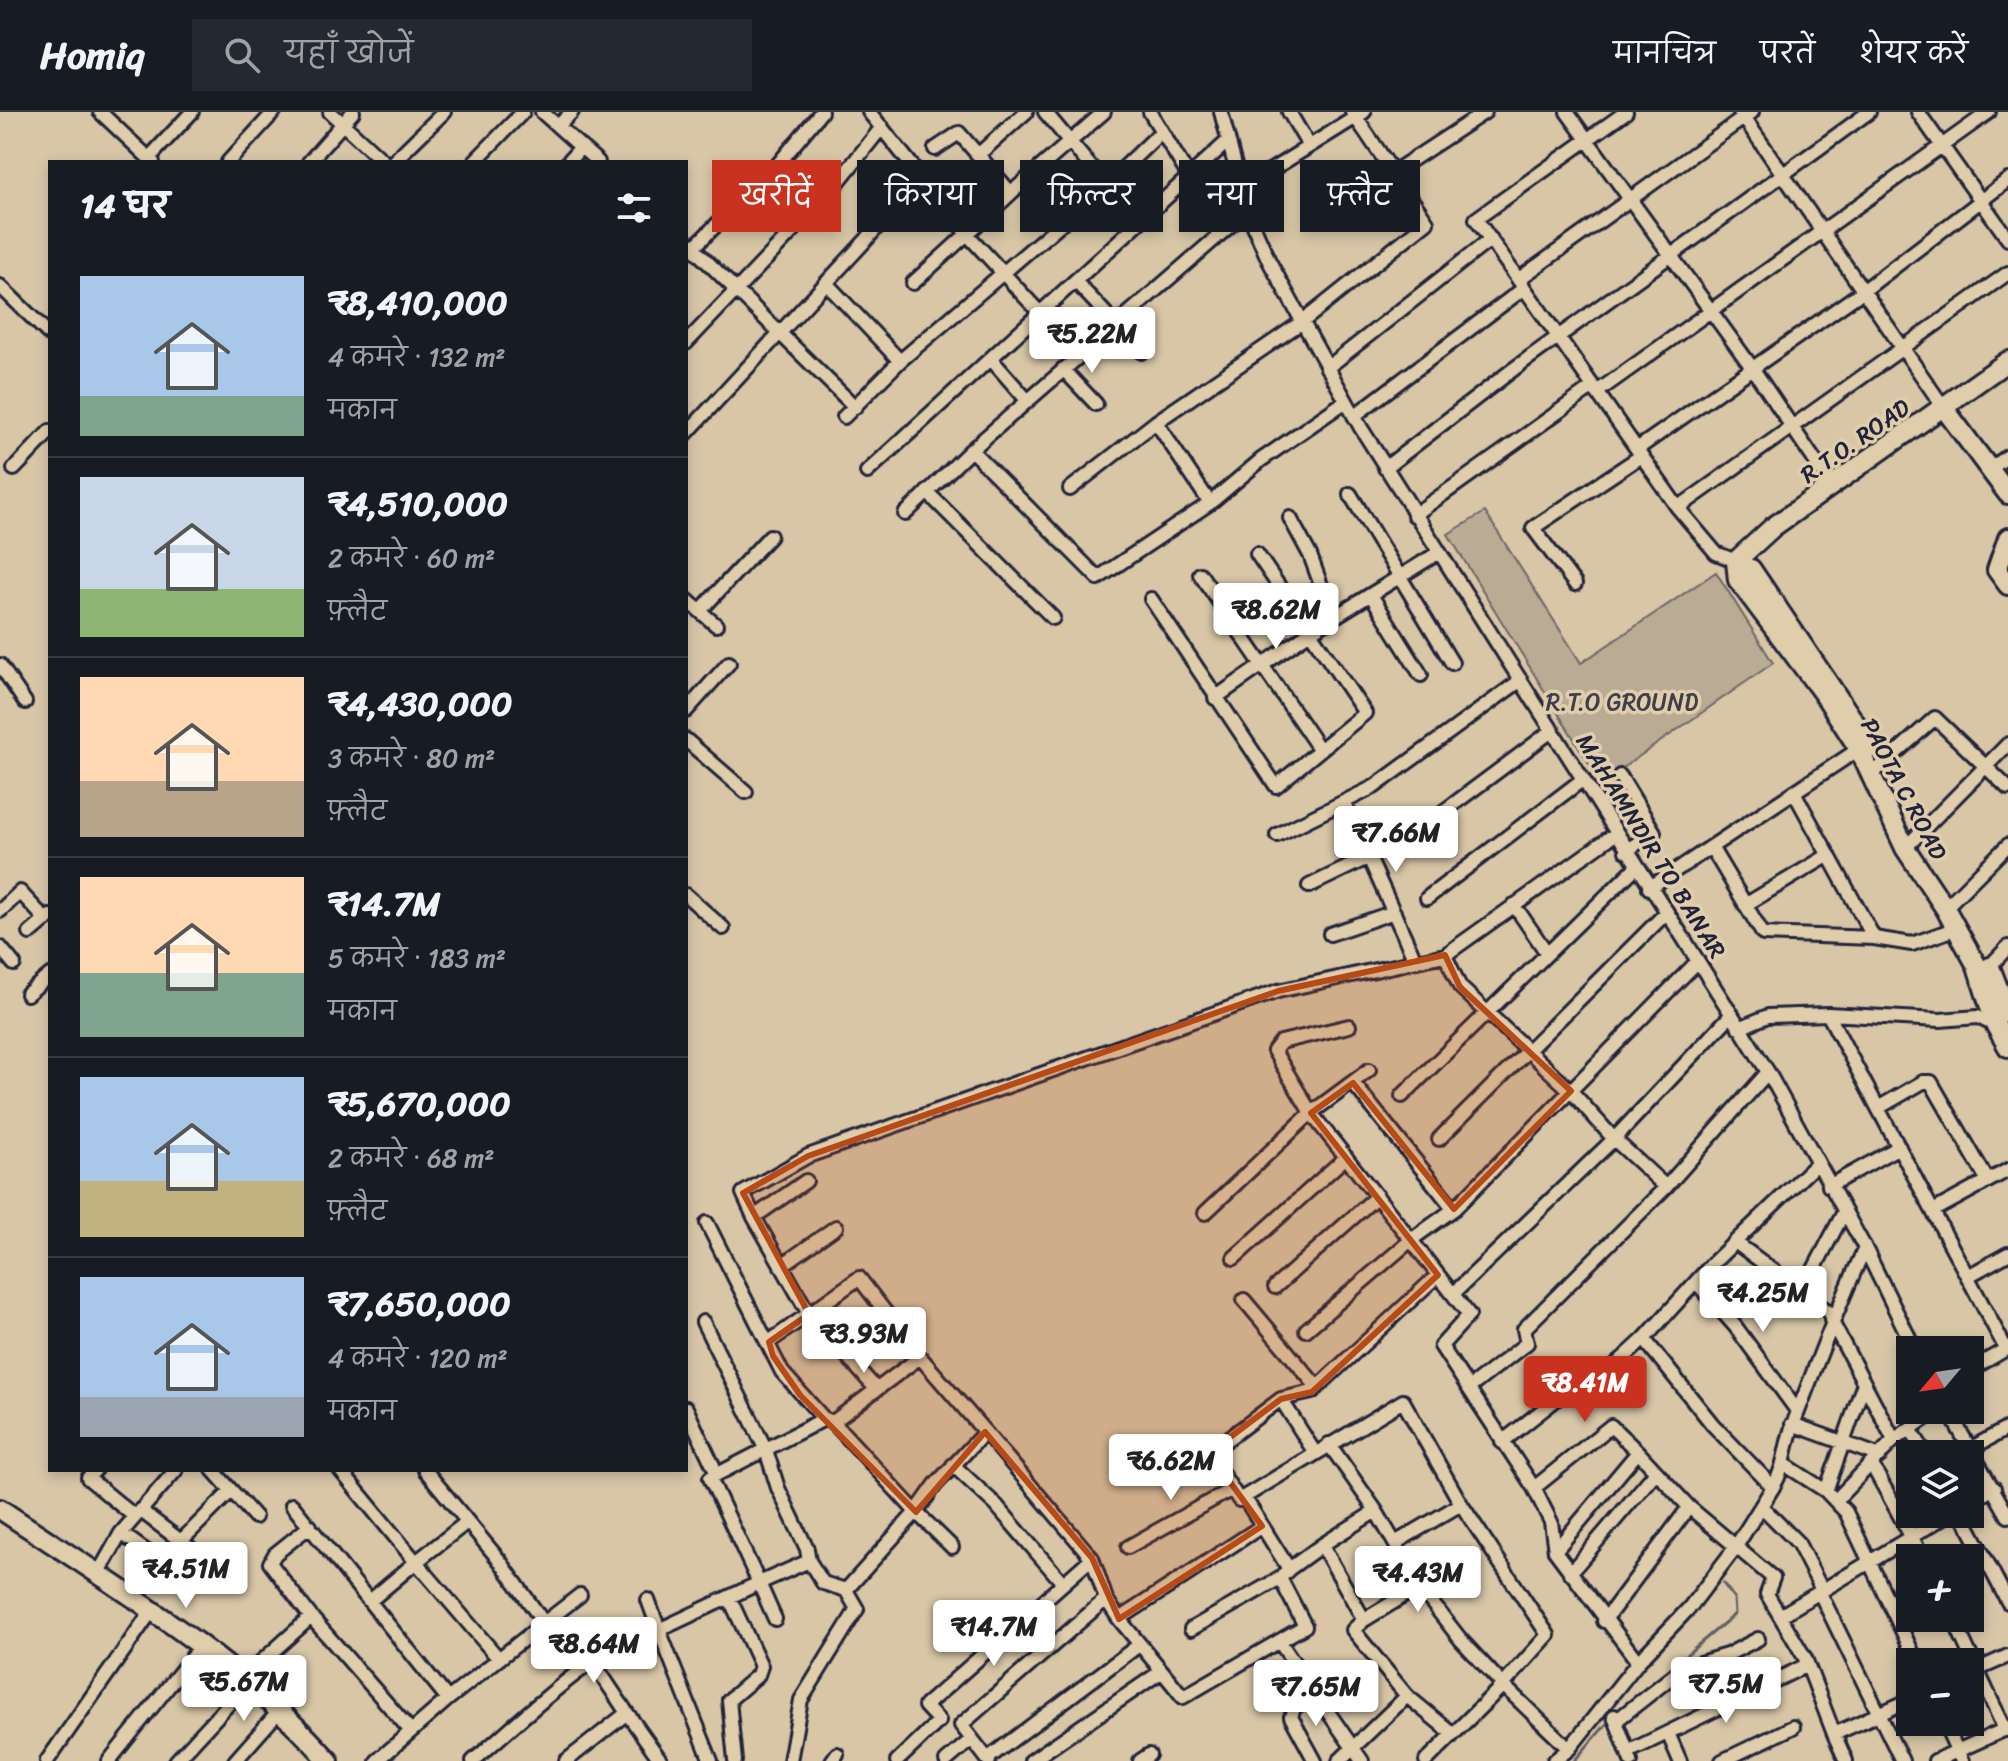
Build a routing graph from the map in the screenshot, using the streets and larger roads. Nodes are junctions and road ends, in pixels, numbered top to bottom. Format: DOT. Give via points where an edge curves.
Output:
graph roads {
  1 [pos="100,112"];
  2 [pos="192,112"];
  3 [pos="274,112"];
  4 [pos="330,112"];
  5 [pos="353,112"];
  6 [pos="444,112"];
  7 [pos="523,112"];
  8 [pos="542,112"];
  9 [pos="572,112"];
  10 [pos="821,112"];
  11 [pos="869,112"];
  12 [pos="1026,112"];
  13 [pos="1045,112"];
  14 [pos="1104,112"];
  15 [pos="1150,112"];
  16 [pos="1221,112"];
  17 [pos="1289,112"];
  18 [pos="1485,112"];
  19 [pos="1567,112"];
  20 [pos="1626,112"];
  21 [pos="1869,112"];
  22 [pos="1918,112"];
  23 [pos="1989,112"];
  24 [pos="1357,114"];
  25 [pos="1745,114"];
  26 [pos="342,123"];
  27 [pos="558,126"];
  28 [pos="882,127"];
  29 [pos="1161,132"];
  30 [pos="1072,140"];
  31 [pos="1587,140"];
  32 [pos="1228,141"];
  33 [pos="1943,144"];
  34 [pos="1309,146"];
  35 [pos="581,147"];
  36 [pos="935,149"];
  37 [pos="979,154"];
  38 [pos="151,160"];
  39 [pos="230,160"];
  40 [pos="311,160"];
  41 [pos="382,160"];
  42 [pos="395,160"];
  43 [pos="476,160"];
  44 [pos="570,160"];
  45 [pos="596,160"];
  46 [pos="910,160"];
  47 [pos="1087,160"];
  48 [pos="1132,160"];
  49 [pos="1208,160"];
  50 [pos="1233,160"];
  51 [pos="1384,160"];
  52 [pos="1412,160"];
  53 [pos="1179,161"];
  54 [pos="1284,162"];
  55 [pos="1782,175"];
  56 [pos="2008,180"];
  57 [pos="1179,188"];
  58 [pos="1011,193"];
  59 [pos="1980,199"];
  60 [pos="1629,200"];
  61 [pos="1420,212"];
  62 [pos="1420,228"];
  63 [pos="871,232"];
  64 [pos="1049,232"];
  65 [pos="1221,232"];
  66 [pos="1256,232"];
  67 [pos="1414,232"];
  68 [pos="1821,232"];
  69 [pos="967,234"];
  70 [pos="1491,239"];
  71 [pos="2008,239"];
  72 [pos="689,244"];
  73 [pos="1669,256"];
  74 [pos="1002,271"];
  75 [pos="2008,273"];
  76 [pos="1075,281"];
  77 [pos="826,283"];
  78 [pos="913,283"];
  79 [pos="1521,284"];
  80 [pos="0,286"];
  81 [pos="738,288"];
  82 [pos="1863,291"];
  83 [pos="1708,311"];
  84 [pos="1040,313"];
  85 [pos="1302,322"];
  86 [pos="1115,323"];
  87 [pos="780,332"];
  88 [pos="48,333"];
  89 [pos="1558,337"];
  90 [pos="688,341"];
  91 [pos="1903,347"];
  92 [pos="1142,352"];
  93 [pos="991,359"];
  94 [pos="900,361"];
  95 [pos="2008,361"];
  96 [pos="1327,368"];
  97 [pos="1063,369"];
  98 [pos="1753,369"];
  99 [pos="1595,390"];
  100 [pos="1027,400"];
  101 [pos="1346,401"];
  102 [pos="1096,404"];
  103 [pos="855,407"];
  104 [pos="1944,408"];
  105 [pos="1354,416"];
  106 [pos="844,417"];
  107 [pos="1156,422"];
  108 [pos="1792,426"];
  109 [pos="688,432"];
  110 [pos="48,433"];
  111 [pos="971,450"];
  112 [pos="1639,453"];
  113 [pos="2008,456"];
  114 [pos="1385,468"];
  115 [pos="14,469"];
  116 [pos="1989,470"];
  117 [pos="867,472"];
  118 [pos="1832,486"];
  119 [pos="1070,489"];
  120 [pos="927,492"];
  121 [pos="1350,494"];
  122 [pos="2008,494"];
  123 [pos="1210,503"];
  124 [pos="1678,508"];
  125 [pos="905,514"];
  126 [pos="1414,515"];
  127 [pos="1290,518"];
  128 [pos="770,536"];
  129 [pos="2008,538"];
  130 [pos="1438,553"];
  131 [pos="1257,554"];
  132 [pos="1737,564"];
  133 [pos="1200,574"];
  134 [pos="1400,576"];
  135 [pos="1575,584"];
  136 [pos="2008,585"];
  137 [pos="1371,595"];
  138 [pos="1151,599"];
  139 [pos="688,601"];
  140 [pos="700,611"];
  141 [pos="1053,618"];
  142 [pos="1333,618"];
  143 [pos="716,625"];
  144 [pos="1310,632"];
  145 [pos="729,663"];
  146 [pos="1452,663"];
  147 [pos="1263,664"];
  148 [pos="0,665"];
  149 [pos="1421,675"];
  150 [pos="1521,680"];
  151 [pos="1215,698"];
  152 [pos="25,702"];
  153 [pos="688,709"];
  154 [pos="1553,730"];
  155 [pos="688,742"];
  156 [pos="2008,744"];
  157 [pos="1859,749"];
  158 [pos="1320,750"];
  159 [pos="1985,766"];
  160 [pos="1874,774"];
  161 [pos="1620,776"];
  162 [pos="1582,780"];
  163 [pos="2008,788"];
  164 [pos="746,792"];
  165 [pos="1794,792"];
  166 [pos="1344,802"];
  167 [pos="1615,834"];
  168 [pos="1277,835"];
  169 [pos="1400,844"];
  170 [pos="1909,844"];
  171 [pos="2008,845"];
  172 [pos="1711,847"];
  173 [pos="1626,851"];
  174 [pos="1829,855"];
  175 [pos="1369,857"];
  176 [pos="1636,867"];
  177 [pos="1309,886"];
  178 [pos="1649,888"];
  179 [pos="688,897"];
  180 [pos="1427,898"];
  181 [pos="1949,904"];
  182 [pos="1514,905"];
  183 [pos="1745,905"];
  184 [pos="0,911"];
  185 [pos="1394,912"];
  186 [pos="1666,913"];
  187 [pos="48,918"];
  188 [pos="723,928"];
  189 [pos="1957,928"];
  190 [pos="30,933"];
  191 [pos="1330,934"];
  192 [pos="1874,938"];
  193 [pos="0,947"];
  194 [pos="2008,947"];
  195 [pos="1547,953"];
  196 [pos="1445,955"];
  197 [pos="1415,960"];
  198 [pos="1698,961"];
  199 [pos="14,964"];
  200 [pos="1990,966"];
  201 [pos="48,977"];
  202 [pos="27,994"];
  203 [pos="1485,1011"];
  204 [pos="1732,1014"];
  205 [pos="1828,1014"];
  206 [pos="2002,1020"];
  207 [pos="1349,1026"];
  208 [pos="1739,1028"];
  209 [pos="2007,1044"];
  210 [pos="1528,1050"];
  211 [pos="1369,1070"];
  212 [pos="1768,1072"];
  213 [pos="1353,1083"];
  214 [pos="1571,1091"];
  215 [pos="1402,1096"];
  216 [pos="1878,1108"];
  217 [pos="1311,1113"];
  218 [pos="1439,1139"];
  219 [pos="1614,1139"];
  220 [pos="1899,1147"];
  221 [pos="1346,1157"];
  222 [pos="1816,1164"];
  223 [pos="2008,1170"];
  224 [pos="806,1181"];
  225 [pos="1988,1181"];
  226 [pos="1829,1186"];
  227 [pos="1666,1187"];
  228 [pos="1377,1196"];
  229 [pos="1454,1209"];
  230 [pos="1933,1211"];
  231 [pos="1844,1212"];
  232 [pos="1205,1213"];
  233 [pos="754,1217"];
  234 [pos="707,1223"];
  235 [pos="836,1227"];
  236 [pos="1411,1240"];
  237 [pos="1735,1242"];
  238 [pos="1865,1248"];
  239 [pos="2008,1254"];
  240 [pos="1234,1258"];
  241 [pos="781,1266"];
  242 [pos="1438,1275"];
  243 [pos="1968,1276"];
  244 [pos="1696,1282"];
  245 [pos="1275,1287"];
  246 [pos="1802,1292"];
  247 [pos="1453,1294"];
  248 [pos="1244,1300"];
  249 [pos="809,1314"];
  250 [pos="1832,1318"];
  251 [pos="703,1322"];
  252 [pos="1306,1330"];
  253 [pos="838,1331"];
  254 [pos="1908,1336"];
  255 [pos="1644,1339"];
  256 [pos="769,1342"];
  257 [pos="2007,1349"];
  258 [pos="920,1357"];
  259 [pos="1984,1362"];
  260 [pos="1617,1364"];
  261 [pos="1864,1383"];
  262 [pos="1317,1387"];
  263 [pos="1469,1388"];
  264 [pos="876,1389"];
  265 [pos="1563,1394"];
  266 [pos="1281,1399"];
  267 [pos="688,1412"];
  268 [pos="1795,1418"];
  269 [pos="829,1420"];
  270 [pos="1917,1424"];
  271 [pos="2008,1428"];
  272 [pos="1910,1429"];
  273 [pos="985,1432"];
  274 [pos="1894,1440"];
  275 [pos="1917,1440"];
  276 [pos="1984,1441"];
  277 [pos="1502,1442"];
  278 [pos="1844,1443"];
  279 [pos="1329,1444"];
  280 [pos="766,1450"];
  281 [pos="1638,1452"];
  282 [pos="1315,1453"];
  283 [pos="1876,1461"];
  284 [pos="1784,1464"];
  285 [pos="953,1465"];
  286 [pos="93,1472"];
  287 [pos="174,1472"];
  288 [pos="215,1472"];
  289 [pos="342,1472"];
  290 [pos="427,1472"];
  291 [pos="1655,1473"];
  292 [pos="717,1474"];
  293 [pos="1984,1475"];
  294 [pos="1773,1487"];
  295 [pos="1534,1488"];
  296 [pos="1994,1488"];
  297 [pos="1232,1489"];
  298 [pos="231,1491"];
  299 [pos="1984,1494"];
  300 [pos="1831,1496"];
  301 [pos="1244,1497"];
  302 [pos="2005,1501"];
  303 [pos="1461,1504"];
  304 [pos="292,1505"];
  305 [pos="1761,1506"];
  306 [pos="1689,1507"];
  307 [pos="0,1509"];
  308 [pos="1376,1511"];
  309 [pos="916,1512"];
  310 [pos="137,1513"];
  311 [pos="2008,1516"];
  312 [pos="255,1517"];
  313 [pos="467,1522"];
  314 [pos="310,1526"];
  315 [pos="1262,1526"];
  316 [pos="1924,1528"];
  317 [pos="1969,1528"];
  318 [pos="121,1533"];
  319 [pos="1912,1535"];
  320 [pos="180,1542"];
  321 [pos="1395,1543"];
  322 [pos="1916,1544"];
  323 [pos="1322,1545"];
  324 [pos="952,1547"];
  325 [pos="1128,1547"];
  326 [pos="1735,1548"];
  327 [pos="1555,1551"];
  328 [pos="195,1552"];
  329 [pos="1092,1558"];
  330 [pos="1870,1560"];
  331 [pos="809,1561"];
  332 [pos="416,1562"];
  333 [pos="1284,1573"];
  334 [pos="1570,1573"];
  335 [pos="98,1574"];
  336 [pos="186,1580"];
  337 [pos="759,1583"];
  338 [pos="1063,1583"];
  339 [pos="1420,1586"];
  340 [pos="846,1590"];
  341 [pos="1821,1590"];
  342 [pos="580,1595"];
  343 [pos="729,1597"];
  344 [pos="1106,1599"];
  345 [pos="371,1600"];
  346 [pos="648,1600"];
  347 [pos="2008,1602"];
  348 [pos="152,1610"];
  349 [pos="1780,1616"];
  350 [pos="311,1617"];
  351 [pos="775,1619"];
  352 [pos="1119,1619"];
  353 [pos="1364,1620"];
  354 [pos="1604,1621"];
  355 [pos="544,1623"];
  356 [pos="1191,1629"];
  357 [pos="659,1630"];
  358 [pos="1758,1639"];
  359 [pos="1279,1641"];
  360 [pos="1139,1645"];
  361 [pos="200,1647"];
  362 [pos="1911,1648"];
  363 [pos="2008,1656"];
  364 [pos="499,1659"];
  365 [pos="593,1662"];
  366 [pos="1638,1662"];
  367 [pos="1807,1665"];
  368 [pos="1984,1667"];
  369 [pos="1162,1671"];
  370 [pos="245,1681"];
  371 [pos="1503,1685"];
  372 [pos="1984,1689"];
  373 [pos="1314,1694"];
  374 [pos="1407,1696"];
  375 [pos="448,1699"];
  376 [pos="1604,1704"];
  377 [pos="1896,1707"];
  378 [pos="281,1709"];
  379 [pos="627,1713"];
  380 [pos="1881,1714"];
  381 [pos="1617,1720"];
  382 [pos="1793,1727"];
  383 [pos="2006,1729"];
  384 [pos="411,1731"];
  385 [pos="1668,1733"];
  386 [pos="1453,1734"];
  387 [pos="1834,1734"];
  388 [pos="1951,1736"];
  389 [pos="972,1739"];
  390 [pos="1354,1748"];
  391 [pos="1569,1749"];
  392 [pos="1960,1756"];
  393 [pos="1630,1757"];
  394 [pos="658,1760"];
  395 [pos="988,1760"];
  396 [pos="47,1761"];
  397 [pos="109,1761"];
  398 [pos="176,1761"];
  399 [pos="235,1761"];
  400 [pos="329,1761"];
  401 [pos="377,1761"];
  402 [pos="473,1761"];
  403 [pos="566,1761"];
  404 [pos="711,1761"];
  405 [pos="735,1761"];
  406 [pos="790,1761"];
  407 [pos="897,1761"];
  408 [pos="946,1761"];
  409 [pos="1031,1761"];
  410 [pos="1315,1761"];
  411 [pos="1339,1761"];
  412 [pos="1362,1761"];
  413 [pos="1426,1761"];
  414 [pos="1554,1761"];
  415 [pos="1680,1761"];
  416 [pos="1722,1761"];
  417 [pos="1846,1761"];
  418 [pos="1902,1761"];
  419 [pos="1935,1761"];
  1 -- 38 [label="street"];
  2 -- 38 [label="street"];
  3 -- 39 [label="street"];
  4 -- 26 [label="street"];
  5 -- 26 [label="street"];
  6 -- 42 [label="street"];
  7 -- 43 [label="street"];
  8 -- 27 [label="street"];
  9 -- 27 [label="street"];
  10 -- 72 [label="street" via="779,163"];
  11 -- 28 [label="street"];
  12 -- 37 [label="street"];
  13 -- 30 [label="street"];
  14 -- 30 [label="street"];
  15 -- 29 [label="street"];
  16 -- 32 [label="street, MAHAMNDIR TO BANAR"];
  17 -- 34 [label="street"];
  18 -- 52 [label="street"];
  19 -- 31 [label="street"];
  20 -- 31 [label="street"];
  21 -- 55 [label="street"];
  22 -- 33 [label="street"];
  23 -- 33 [label="street"];
  24 -- 34 [label="street"];
  24 -- 51 [label="street"];
  25 -- 55 [label="street"];
  25 -- 60 [label="street"];
  26 -- 40 [label="street"];
  26 -- 41 [label="street"];
  27 -- 35 [label="street"];
  28 -- 46 [label="street"];
  28 -- 81 [label="street" via="831,191"];
  29 -- 48 [label="street"];
  29 -- 53 [label="street"];
  30 -- 47 [label="street"];
  30 -- 58 [label="street"];
  31 -- 60 [label="street"];
  31 -- 70 [label="street" via="1476,219"];
  32 -- 49 [label="street"];
  32 -- 50 [label="street, MAHAMNDIR TO BANAR"];
  33 -- 59 [label="street"];
  33 -- 68 [label="street"];
  34 -- 54 [label="street"];
  35 -- 44 [label="street"];
  35 -- 45 [label="street"];
  36 -- 37 [label="street" via="959,133"];
  37 -- 58 [label="street"];
  55 -- 68 [label="street"];
  55 -- 73 [label="street"];
  56 -- 59 [label="street"];
  57 -- 76 [label="street"];
  58 -- 69 [label="street"];
  59 -- 71 [label="street"];
  59 -- 82 [label="street"];
  60 -- 73 [label="street"];
  60 -- 79 [label="street"];
  61 -- 62 [label="street" via="1427,222"];
  63 -- 77 [label="street"];
  64 -- 74 [label="street"];
  65 -- 86 [label="street"];
  66 -- 85 [label="street, MAHAMNDIR TO BANAR"];
  67 -- 85 [label="street"];
  68 -- 82 [label="street"];
  68 -- 83 [label="street"];
  69 -- 74 [label="street"];
  69 -- 78 [label="street"];
  70 -- 79 [label="street"];
  70 -- 96 [label="street"];
  72 -- 81 [label="street"];
  73 -- 83 [label="street"];
  73 -- 89 [label="street"];
  74 -- 84 [label="street"];
  74 -- 94 [label="street"];
  75 -- 91 [label="street"];
  76 -- 84 [label="street"];
  76 -- 86 [label="street"];
  77 -- 87 [label="street"];
  77 -- 94 [label="street"];
  79 -- 89 [label="street"];
  79 -- 105 [label="street"];
  80 -- 88 [label="street"];
  81 -- 87 [label="street"];
  81 -- 90 [label="street"];
  82 -- 91 [label="street"];
  82 -- 98 [label="street"];
  83 -- 98 [label="street"];
  83 -- 99 [label="street"];
  84 -- 93 [label="street"];
  85 -- 96 [label="street, MAHAMNDIR TO BANAR"];
  85 -- 107 [label="street"];
  86 -- 92 [label="street"];
  86 -- 97 [label="street"];
  87 -- 103 [label="street"];
  87 -- 109 [label="street"];
  89 -- 99 [label="street"];
  89 -- 114 [label="street"];
  91 -- 104 [label="street"];
  91 -- 108 [label="street"];
  93 -- 100 [label="street"];
  93 -- 117 [label="street"];
  94 -- 103 [label="street"];
  95 -- 104 [label="street, R.T.O. ROAD"];
  96 -- 101 [label="street, MAHAMNDIR TO BANAR"];
  97 -- 100 [label="street"];
  97 -- 102 [label="street"];
  98 -- 108 [label="street"];
  98 -- 112 [label="street"];
  99 -- 112 [label="street"];
  99 -- 126 [label="street"];
  100 -- 111 [label="street"];
  101 -- 105 [label="street, MAHAMNDIR TO BANAR"];
  101 -- 123 [label="street"];
  103 -- 106 [label="street"];
  104 -- 116 [label="street"];
  104 -- 118 [label="street, R.T.O. ROAD"];
  105 -- 114 [label="street, MAHAMNDIR TO BANAR"];
  107 -- 119 [label="street"];
  107 -- 123 [label="street"];
  108 -- 118 [label="street"];
  108 -- 124 [label="street"];
  110 -- 115 [label="street"];
  111 -- 120 [label="street"];
  111 -- 123 [label="street" via="1098,578"];
  112 -- 124 [label="street"];
  112 -- 135 [label="street" via="1533,528"];
  113 -- 116 [label="street"];
  114 -- 126 [label="street, MAHAMNDIR TO BANAR"];
  116 -- 122 [label="street"];
  118 -- 132 [label="street, R.T.O. ROAD" via="1773,527"];
  120 -- 125 [label="street"];
  120 -- 141 [label="street"];
  121 -- 134 [label="street"];
  124 -- 132 [label="street" via="1716,553"];
  126 -- 130 [label="street, MAHAMNDIR TO BANAR"];
  127 -- 142 [label="street"];
  128 -- 140 [label="street"];
  129 -- 136 [label="street" via="1997,570"];
  130 -- 134 [label="street"];
  130 -- 150 [label="street, MAHAMNDIR TO BANAR"];
  131 -- 144 [label="street"];
  132 -- 157 [label="street, PAOTA C ROAD" via="1738,580"];
  132 -- 160 [label="street" via="1751,569 1866,737"];
  133 -- 147 [label="street"];
  134 -- 137 [label="street"];
  134 -- 146 [label="street"];
  137 -- 142 [label="street"];
  137 -- 149 [label="street"];
  138 -- 151 [label="street"];
  139 -- 140 [label="street"];
  140 -- 143 [label="street"];
  142 -- 144 [label="street"];
  144 -- 147 [label="street"];
  144 -- 158 [label="street" via="1365,713"];
  145 -- 153 [label="street"];
  147 -- 151 [label="street"];
  147 -- 158 [label="street"];
  148 -- 152 [label="street"];
  150 -- 154 [label="street, MAHAMNDIR TO BANAR"];
  150 -- 166 [label="street" via="1374,787"];
  151 -- 158 [label="street" via="1276,786"];
  154 -- 162 [label="street, MAHAMNDIR TO BANAR"];
  154 -- 169 [label="street"];
  155 -- 164 [label="street"];
  156 -- 159 [label="street"];
  157 -- 160 [label="street, PAOTA C ROAD"];
  157 -- 165 [label="street"];
  159 -- 160 [label="street" via="1935,718"];
  159 -- 163 [label="street"];
  159 -- 170 [label="street"];
  160 -- 170 [label="street, PAOTA C ROAD"];
  161 -- 173 [label="street" via="1654,832"];
  162 -- 167 [label="street, MAHAMNDIR TO BANAR"];
  162 -- 180 [label="street"];
  165 -- 172 [label="street"];
  165 -- 174 [label="street"];
  166 -- 168 [label="street"];
  166 -- 175 [label="street"];
  167 -- 173 [label="street, MAHAMNDIR TO BANAR"];
  167 -- 182 [label="street"];
  170 -- 181 [label="street, PAOTA C ROAD"];
  171 -- 181 [label="street"];
  172 -- 178 [label="street"];
  172 -- 183 [label="street"];
  173 -- 176 [label="street, MAHAMNDIR TO BANAR"];
  174 -- 183 [label="street"];
  174 -- 192 [label="street"];
  175 -- 177 [label="street"];
  175 -- 185 [label="street"];
  176 -- 178 [label="street, MAHAMNDIR TO BANAR"];
  176 -- 195 [label="street"];
  178 -- 186 [label="street, MAHAMNDIR TO BANAR"];
  179 -- 188 [label="street"];
  181 -- 189 [label="street, PAOTA C ROAD"];
  181 -- 200 [label="street"];
  182 -- 195 [label="street"];
  182 -- 196 [label="street"];
  183 -- 192 [label="street" via="1763,934"];
  184 -- 187 [label="street" via="20,892"];
  185 -- 191 [label="street"];
  185 -- 197 [label="street"];
  186 -- 198 [label="street, MAHAMNDIR TO BANAR"];
  186 -- 210 [label="street"];
  187 -- 190 [label="street"];
  189 -- 192 [label="street" via="1912,944"];
  189 -- 206 [label="street, PAOTA C ROAD"];
  193 -- 199 [label="street"];
  194 -- 200 [label="street"];
  195 -- 203 [label="street"];
  196 -- 197 [label="street"];
  196 -- 203 [label="street" via="1460,987"];
  197 -- 233 [label="street" via="1278,991 808,1156 743,1193"];
  198 -- 204 [label="street, MAHAMNDIR TO BANAR"];
  198 -- 214 [label="street"];
  200 -- 206 [label="street"];
  201 -- 202 [label="street"];
  203 -- 210 [label="street"];
  203 -- 215 [label="street"];
  204 -- 208 [label="street, MAHAMNDIR TO BANAR"];
  204 -- 219 [label="street"];
  205 -- 206 [label="street"];
  205 -- 208 [label="street" via="1768,1016"];
  205 -- 216 [label="street"];
  206 -- 209 [label="street, PAOTA C ROAD"];
  207 -- 217 [label="street" via="1275,1045 1276,1058"];
  208 -- 212 [label="street, MAHAMNDIR TO BANAR"];
  210 -- 214 [label="street"];
  210 -- 218 [label="street"];
  211 -- 213 [label="street"];
  212 -- 222 [label="street, MAHAMNDIR TO BANAR"];
  212 -- 227 [label="street"];
  213 -- 217 [label="street"];
  213 -- 229 [label="street"];
  214 -- 219 [label="street"];
  214 -- 229 [label="street"];
  216 -- 220 [label="street"];
  216 -- 225 [label="street" via="1931,1082"];
  217 -- 221 [label="street"];
  217 -- 232 [label="street"];
  219 -- 227 [label="street"];
  219 -- 247 [label="street"];
  220 -- 226 [label="street"];
  220 -- 230 [label="street"];
  221 -- 228 [label="street"];
  221 -- 240 [label="street"];
  222 -- 226 [label="street, MAHAMNDIR TO BANAR"];
  222 -- 237 [label="street"];
  223 -- 225 [label="street"];
  224 -- 233 [label="street"];
  225 -- 230 [label="street"];
  226 -- 231 [label="street, MAHAMNDIR TO BANAR"];
  227 -- 263 [label="street" via="1524,1329 1527,1343"];
  228 -- 236 [label="street"];
  228 -- 245 [label="street"];
  229 -- 236 [label="street"];
  230 -- 243 [label="street"];
  231 -- 238 [label="street, MAHAMNDIR TO BANAR"];
  231 -- 246 [label="street"];
  233 -- 241 [label="street"];
  234 -- 256 [label="street"];
  235 -- 241 [label="street"];
  236 -- 242 [label="street"];
  236 -- 252 [label="street"];
  237 -- 244 [label="street"];
  237 -- 246 [label="street"];
  238 -- 250 [label="street"];
  238 -- 254 [label="street, MAHAMNDIR TO BANAR"];
  239 -- 243 [label="street"];
  241 -- 249 [label="street"];
  242 -- 247 [label="street"];
  242 -- 262 [label="street"];
  243 -- 257 [label="street"];
  244 -- 255 [label="street"];
  244 -- 268 [label="street" via="1735,1326"];
  246 -- 250 [label="street"];
  247 -- 263 [label="street" via="1469,1315 1441,1346"];
  248 -- 262 [label="street"];
  249 -- 256 [label="street"];
  249 -- 258 [label="street" via="859,1278"];
  250 -- 261 [label="street"];
  250 -- 268 [label="street"];
  251 -- 280 [label="street"];
  253 -- 264 [label="street" via="846,1355"];
  255 -- 260 [label="street"];
  255 -- 294 [label="street" via="1713,1425"];
  256 -- 269 [label="street" via="782,1372"];
  257 -- 259 [label="street"];
  258 -- 264 [label="street"];
  258 -- 273 [label="street"];
  261 -- 274 [label="street"];
  261 -- 278 [label="street"];
  262 -- 266 [label="street"];
  263 -- 277 [label="street"];
  264 -- 269 [label="street"];
  265 -- 277 [label="street"];
  266 -- 282 [label="street"];
  266 -- 297 [label="street" via="1209,1453"];
  267 -- 292 [label="street"];
  268 -- 278 [label="street"];
  268 -- 284 [label="street"];
  269 -- 280 [label="street"];
  269 -- 309 [label="street"];
  270 -- 272 [label="street"];
  271 -- 276 [label="street"];
  272 -- 274 [label="street"];
  272 -- 275 [label="street"];
  273 -- 285 [label="street"];
  273 -- 329 [label="street"];
  274 -- 283 [label="street"];
  277 -- 295 [label="street"];
  278 -- 283 [label="street"];
  278 -- 300 [label="street"];
  279 -- 282 [label="street"];
  279 -- 303 [label="street" via="1403,1401"];
  279 -- 308 [label="street"];
  280 -- 292 [label="street"];
  280 -- 331 [label="street"];
  281 -- 291 [label="street"];
  281 -- 295 [label="street" via="1611,1426"];
  281 -- 327 [label="street"];
  282 -- 301 [label="street"];
  283 -- 300 [label="street"];
  283 -- 319 [label="street"];
  284 -- 294 [label="street"];
  284 -- 300 [label="street"];
  285 -- 309 [label="street"];
  285 -- 338 [label="street" via="996,1505"];
  286 -- 310 [label="street" via="88,1478"];
  287 -- 310 [label="street"];
  288 -- 298 [label="street"];
  289 -- 332 [label="street"];
  290 -- 313 [label="street"];
  291 -- 306 [label="street"];
  291 -- 334 [label="street"];
  292 -- 337 [label="street" via="710,1478"];
  293 -- 296 [label="street"];
  294 -- 305 [label="street"];
  295 -- 327 [label="street" via="1551,1522"];
  296 -- 299 [label="street"];
  296 -- 302 [label="street"];
  297 -- 301 [label="street" via="1239,1500"];
  297 -- 325 [label="street"];
  298 -- 312 [label="street"];
  298 -- 320 [label="street"];
  300 -- 330 [label="street"];
  301 -- 315 [label="street"];
  302 -- 311 [label="street"];
  303 -- 321 [label="street"];
  303 -- 371 [label="street" via="1548,1635"];
  304 -- 314 [label="street"];
  305 -- 326 [label="street"];
  305 -- 341 [label="street" via="1798,1543"];
  306 -- 326 [label="street"];
  306 -- 354 [label="street"];
  307 -- 335 [label="street"];
  308 -- 321 [label="street"];
  308 -- 323 [label="street"];
  309 -- 324 [label="street"];
  309 -- 340 [label="street"];
  310 -- 318 [label="street"];
  310 -- 320 [label="street"];
  313 -- 332 [label="street"];
  313 -- 355 [label="street"];
  314 -- 345 [label="street"];
  314 -- 350 [label="street" via="270,1563"];
  315 -- 333 [label="street"];
  315 -- 352 [label="street"];
  316 -- 319 [label="street"];
  317 -- 347 [label="street"];
  318 -- 335 [label="street"];
  318 -- 336 [label="street"];
  319 -- 322 [label="street"];
  319 -- 330 [label="street"];
  320 -- 328 [label="street"];
  321 -- 339 [label="street"];
  323 -- 333 [label="street"];
  323 -- 353 [label="street"];
  326 -- 349 [label="street" via="1773,1578 1767,1594"];
  326 -- 366 [label="street"];
  327 -- 334 [label="street"];
  329 -- 338 [label="street"];
  329 -- 344 [label="street"];
  330 -- 341 [label="street"];
  330 -- 362 [label="street"];
  331 -- 337 [label="street"];
  331 -- 340 [label="street" via="823,1583"];
  332 -- 345 [label="street"];
  332 -- 364 [label="street"];
  333 -- 356 [label="street"];
  333 -- 359 [label="street" via="1305,1626"];
  334 -- 354 [label="street"];
  335 -- 348 [label="street"];
  337 -- 343 [label="street"];
  337 -- 351 [label="street"];
  338 -- 407 [label="street" via="925,1706 939,1721"];
  339 -- 353 [label="street"];
  339 -- 371 [label="street"];
  340 -- 406 [label="street" via="857,1609 801,1700"];
  341 -- 349 [label="street"];
  341 -- 380 [label="street"];
  342 -- 355 [label="street"];
  343 -- 357 [label="street"];
  343 -- 405 [label="street" via="761,1666 729,1700"];
  344 -- 352 [label="street"];
  344 -- 389 [label="street" via="961,1725"];
  345 -- 375 [label="street"];
  346 -- 357 [label="street"];
  348 -- 361 [label="street"];
  348 -- 396 [label="street"];
  349 -- 367 [label="street"];
  350 -- 370 [label="street"];
  350 -- 384 [label="street"];
  352 -- 360 [label="street"];
  353 -- 374 [label="street" via="1353,1630"];
  354 -- 366 [label="street"];
  355 -- 364 [label="street"];
  357 -- 365 [label="street" via="644,1631"];
  357 -- 404 [label="street"];
  358 -- 381 [label="street" via="1683,1668"];
  359 -- 369 [label="street" via="1183,1697"];
  359 -- 373 [label="street"];
  360 -- 369 [label="street"];
  360 -- 395 [label="street"];
  361 -- 370 [label="street"];
  361 -- 397 [label="street"];
  363 -- 368 [label="street"];
  364 -- 375 [label="street"];
  365 -- 379 [label="street"];
  365 -- 402 [label="street"];
  366 -- 376 [label="street"];
  367 -- 385 [label="street"];
  367 -- 387 [label="street"];
  369 -- 409 [label="street"];
  370 -- 378 [label="street"];
  370 -- 398 [label="street"];
  371 -- 386 [label="street"];
  371 -- 391 [label="street"];
  372 -- 383 [label="street"];
  373 -- 390 [label="street"];
  373 -- 410 [label="street" via="1294,1708 1291,1717"];
  374 -- 386 [label="street"];
  374 -- 390 [label="street"];
  375 -- 384 [label="street"];
  376 -- 381 [label="street"];
  376 -- 391 [label="street"];
  377 -- 380 [label="street"];
  378 -- 399 [label="street"];
  378 -- 400 [label="street"];
  379 -- 394 [label="street"];
  379 -- 403 [label="street"];
  380 -- 387 [label="street"];
  380 -- 418 [label="street"];
  381 -- 393 [label="street"];
  382 -- 416 [label="street"];
  383 -- 392 [label="street"];
  384 -- 401 [label="street"];
  385 -- 393 [label="street"];
  385 -- 415 [label="street"];
  386 -- 413 [label="street"];
  387 -- 417 [label="street"];
  388 -- 392 [label="street"];
  389 -- 395 [label="street"];
  389 -- 408 [label="street"];
  390 -- 411 [label="street"];
  390 -- 412 [label="street"];
  391 -- 414 [label="street"];
  392 -- 419 [label="street"];
}
